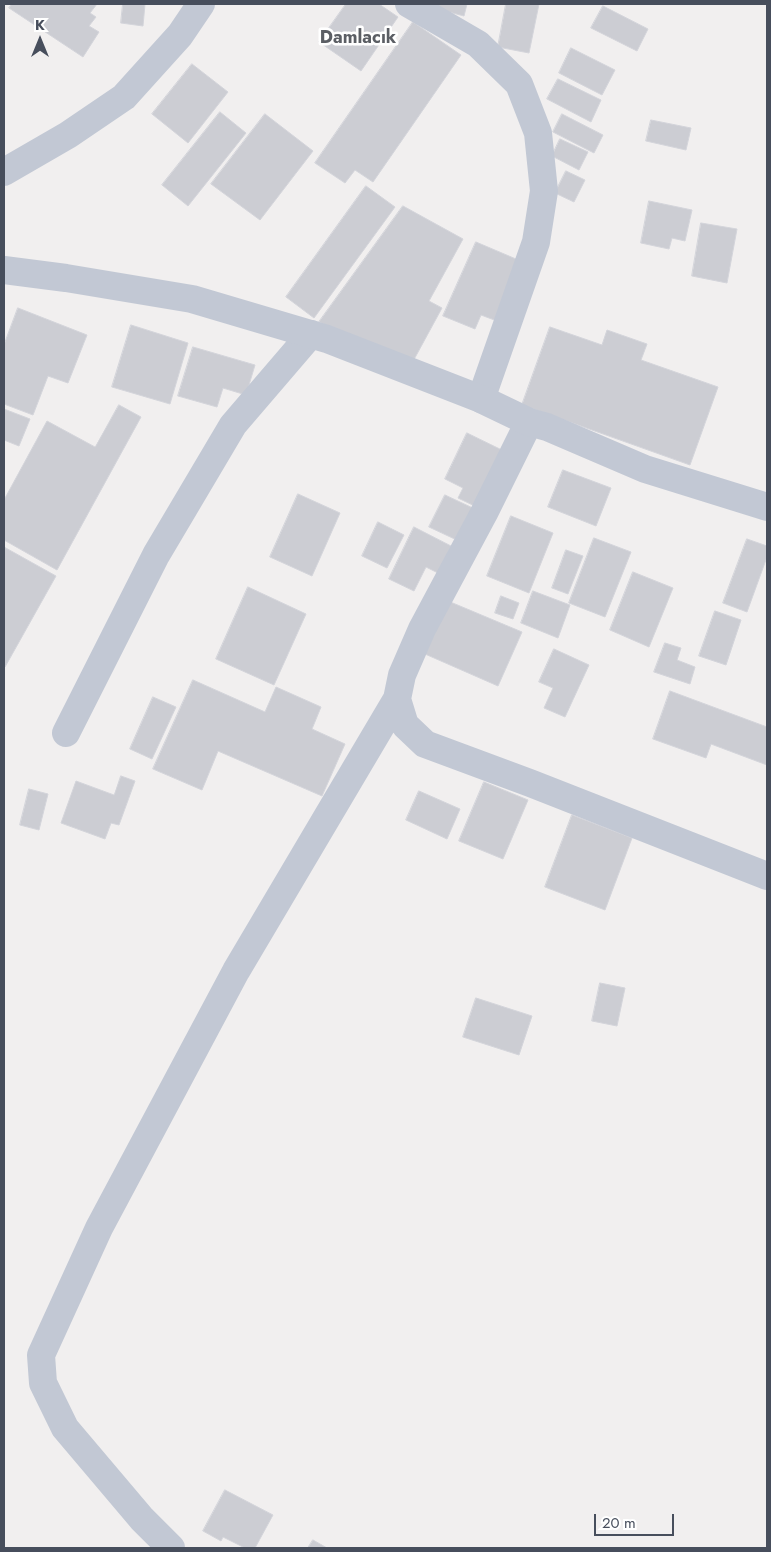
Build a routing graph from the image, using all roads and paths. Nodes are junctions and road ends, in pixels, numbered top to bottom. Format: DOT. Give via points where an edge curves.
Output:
graph roads {
  1 [pos="200,4"];
  2 [pos="409,4"];
  3 [pos="4,172"];
  4 [pos="4,270"];
  5 [pos="311,334"];
  6 [pos="481,398"];
  7 [pos="530,422"];
  8 [pos="767,507"];
  9 [pos="397,698"];
  10 [pos="66,733"];
  11 [pos="767,876"];
  12 [pos="171,1548"];
  1 -- 3 [label="street" via="180,35 124,97 68,135"];
  2 -- 6 [label="street" via="478,44 519,84 538,133 544,190 536,242"];
  4 -- 5 [label="street" via="192,298"];
  5 -- 6 [label="street"];
  5 -- 10 [label="street" via="233,425 156,554"];
  6 -- 7 [label="street"];
  7 -- 8 [label="street" via="645,469"];
  7 -- 9 [label="street" via="422,629 402,674"];
  9 -- 11 [label="street" via="405,725 425,744"];
  9 -- 12 [label="street" via="236,970 99,1228 40,1354 43,1383 65,1428"];
}
